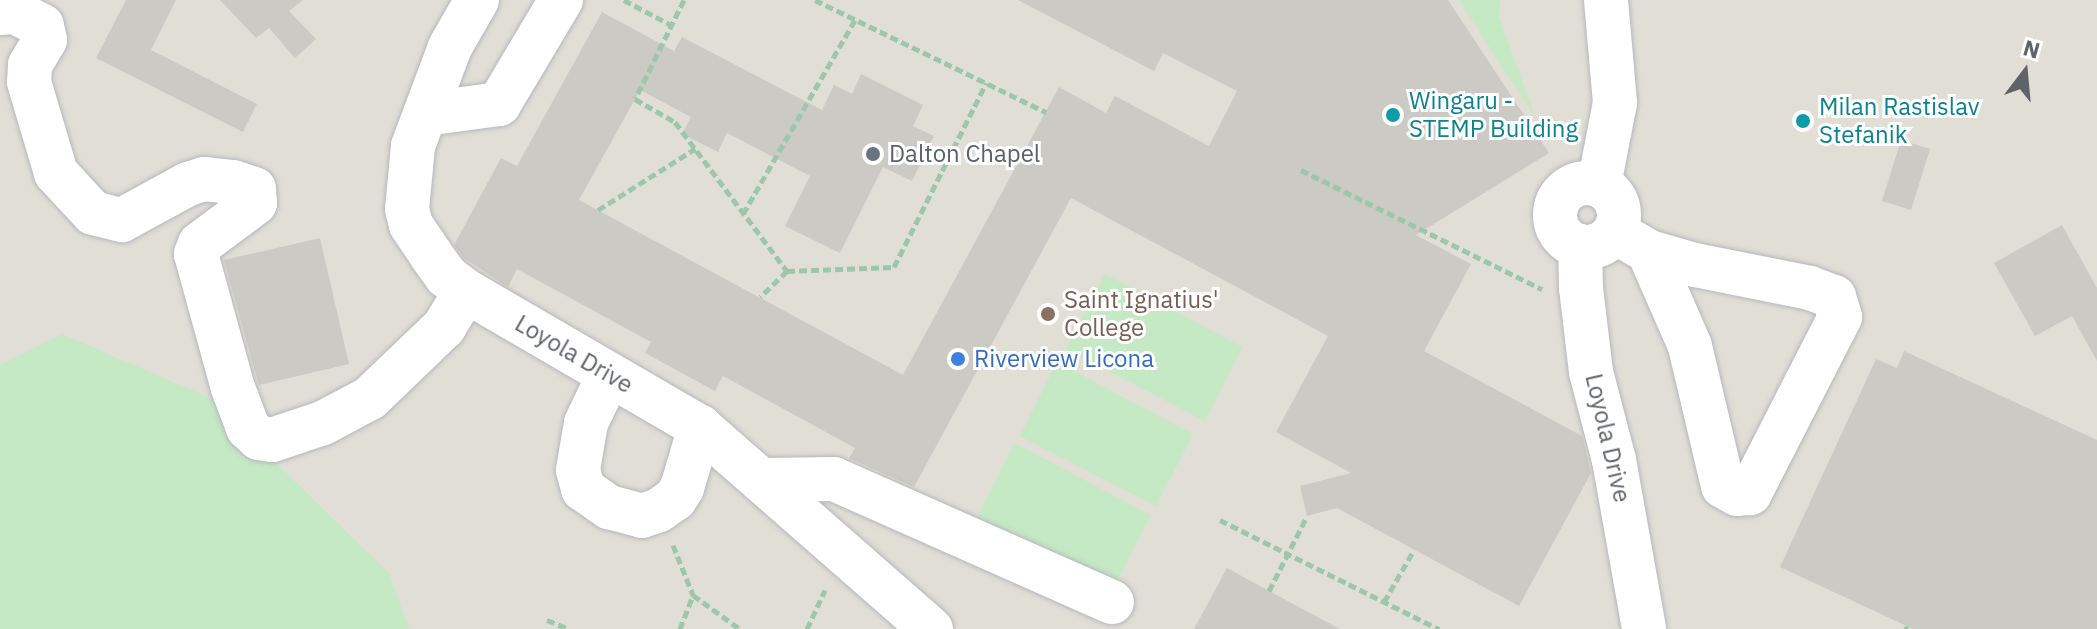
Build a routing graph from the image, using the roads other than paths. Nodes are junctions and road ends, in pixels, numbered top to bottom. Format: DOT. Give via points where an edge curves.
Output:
graph roads {
  1 [pos="477,0"];
  2 [pos="561,0"];
  3 [pos="1606,0"];
  4 [pos="0,13"];
  5 [pos="425,114"];
  6 [pos="1615,243"];
  7 [pos="466,291"];
  8 [pos="609,375"];
  9 [pos="700,427"];
  10 [pos="764,480"];
  11 [pos="1112,602"];
  12 [pos="931,629"];
  13 [pos="1644,629"];
  1 -- 5 [label="street, Loyola Drive" via="450,47"];
  2 -- 5 [label="street" via="499,104"];
  3 -- 6 [label="street" via="1615,103 1599,185 1570,187 1556,207 1560,232"];
  4 -- 7 [label="street" via="15,12 42,26 45,40 30,65 29,82 56,173 85,207 107,219 122,220 188,184 217,179 254,189 255,203 200,244 196,254 233,388 248,428 259,438 272,440 323,423 370,398 444,327"];
  5 -- 7 [label="street, Loyola Drive" via="413,146 407,194 411,225 446,276"];
  6 -- 6 [label="street" via="1834,297 1840,317 1750,493 1737,494 1723,486 1690,346"];
  6 -- 13 [label="street, Loyola Drive" via="1581,288 1591,372 1614,460"];
  7 -- 8 [label="street, Loyola Drive"];
  8 -- 9 [label="street, Loyola Drive"];
  8 -- 9 [label="street" via="583,438 578,470 583,489 625,513 642,516 659,510 682,488"];
  9 -- 10 [label="street, Loyola Drive"];
  10 -- 11 [label="street" via="834,479"];
  10 -- 12 [label="street, Loyola Drive"];
}
